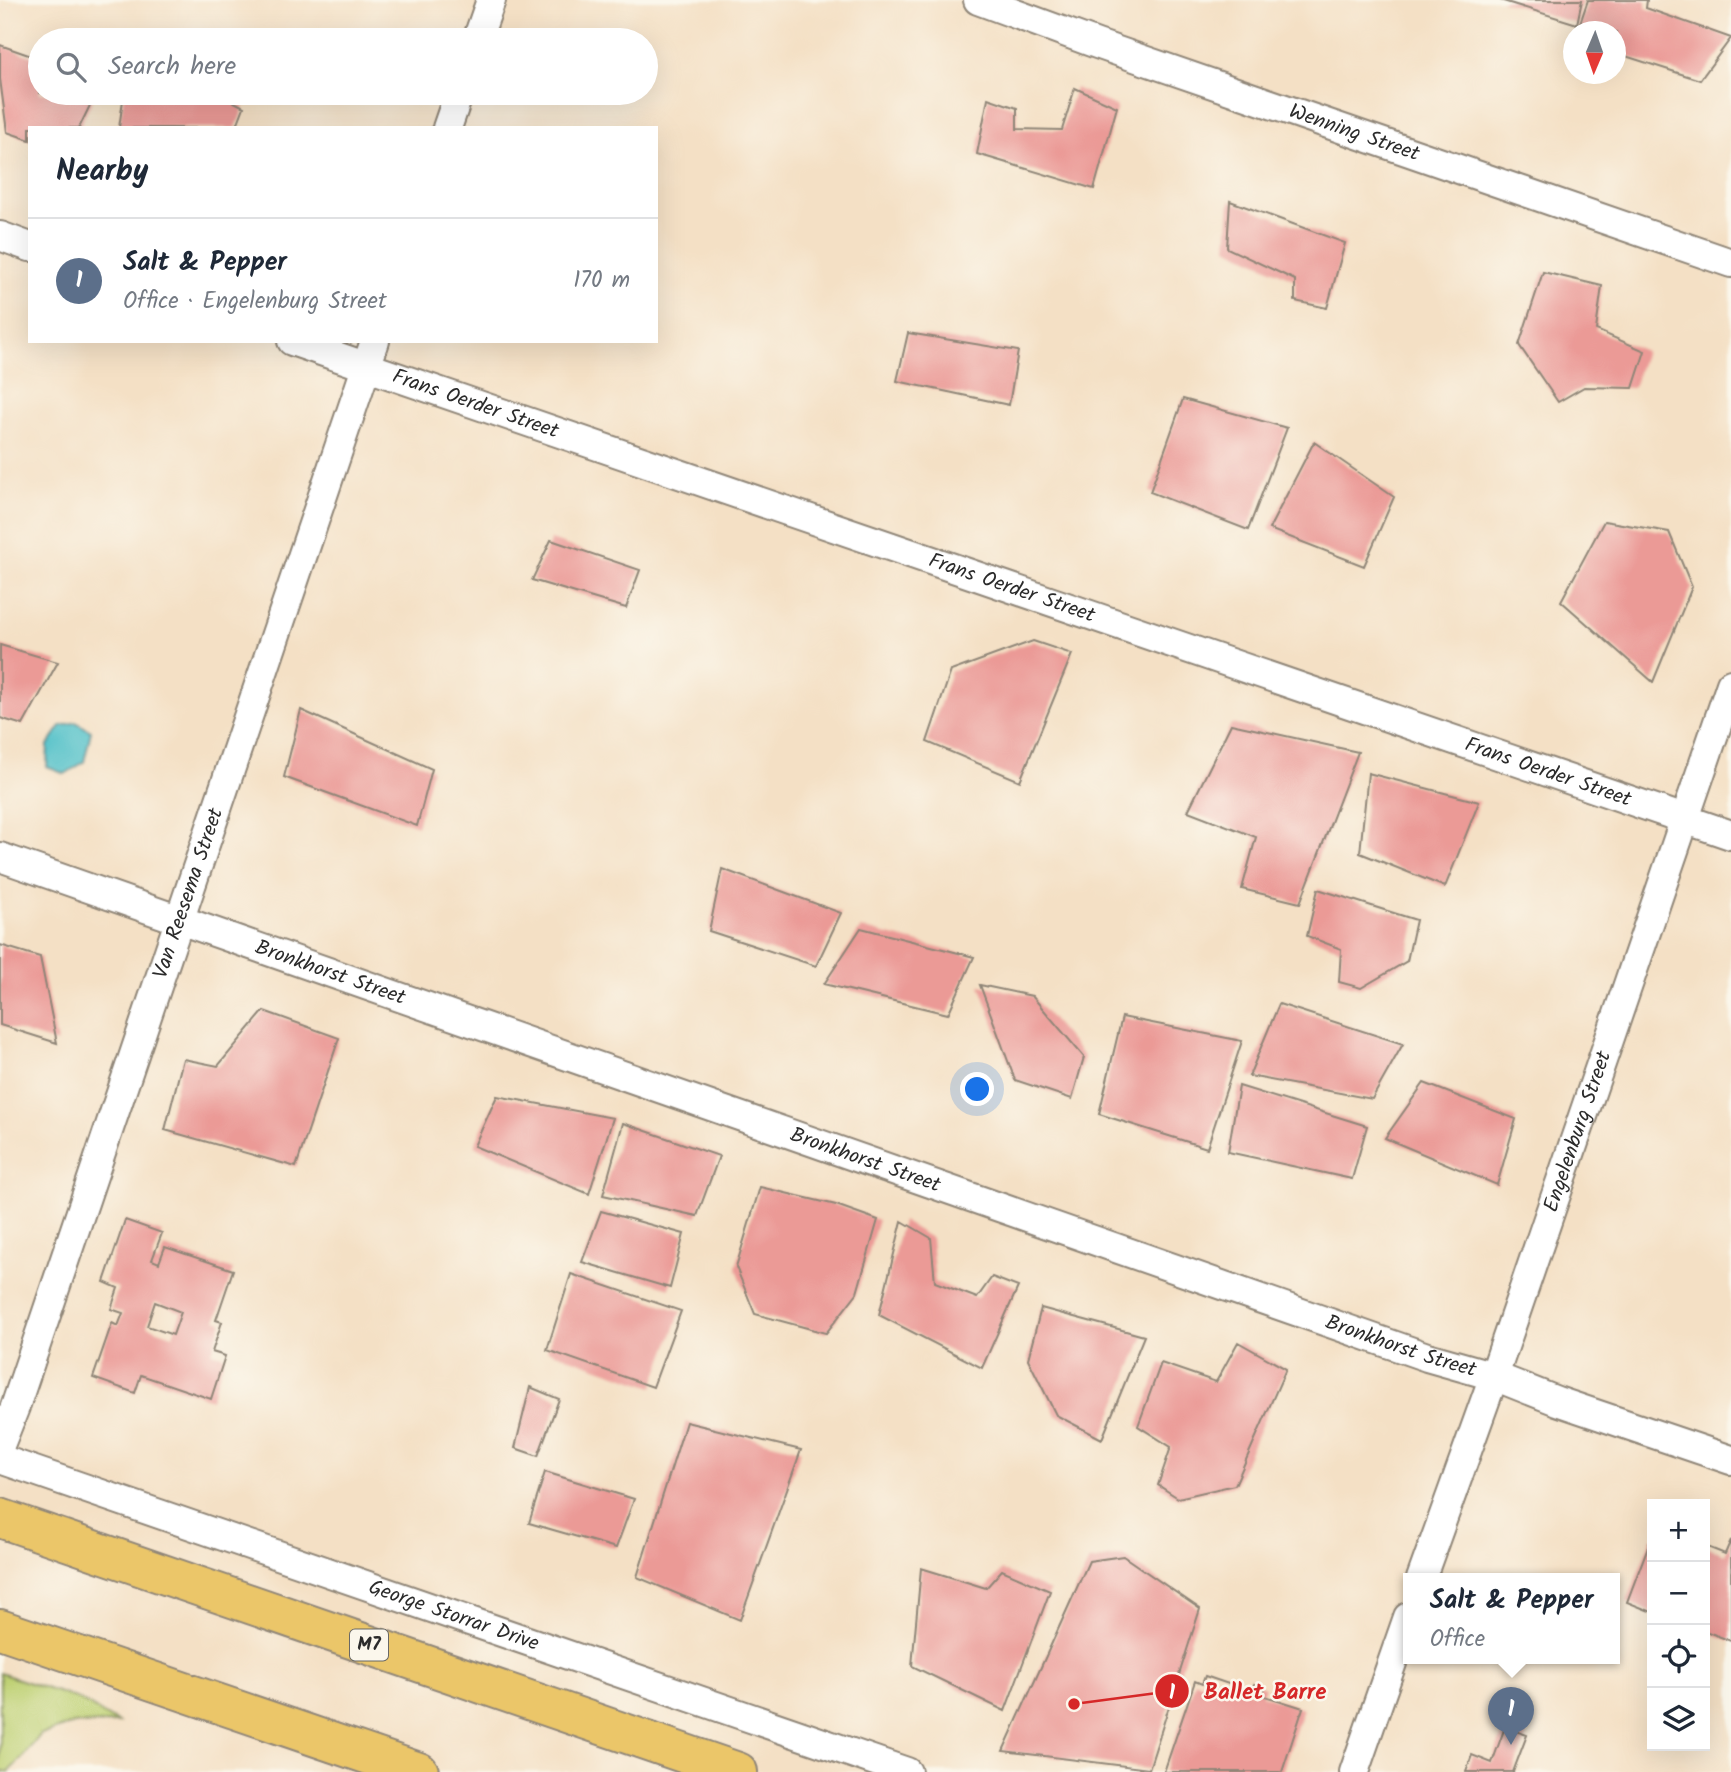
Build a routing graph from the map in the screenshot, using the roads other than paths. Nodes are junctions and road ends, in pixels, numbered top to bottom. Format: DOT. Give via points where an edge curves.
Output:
graph roads {
  1 [pos="491,0"];
  2 [pos="978,0"];
  3 [pos="481,28"];
  4 [pos="455,105"];
  5 [pos="448,126"];
  6 [pos="0,236"];
  7 [pos="28,246"];
  8 [pos="1731,263"];
  9 [pos="297,343"];
  10 [pos="374,343"];
  11 [pos="366,368"];
  12 [pos="1731,684"];
  13 [pos="1684,818"];
  14 [pos="1731,835"];
  15 [pos="0,858"];
  16 [pos="178,920"];
  17 [pos="1494,1376"];
  18 [pos="0,1446"];
  19 [pos="0,1459"];
  20 [pos="1731,1460"];
  21 [pos="0,1518"];
  22 [pos="1424,1573"];
  23 [pos="0,1629"];
  24 [pos="1403,1631"];
  25 [pos="684,1762"];
  26 [pos="419,1772"];
  27 [pos="738,1772"];
  28 [pos="907,1772"];
  29 [pos="1353,1772"];
  1 -- 3 [label="street"];
  2 -- 8 [label="street, Wenning Street"];
  4 -- 5 [label="street"];
  6 -- 7 [label="street"];
  9 -- 11 [label="street, Frans Oerder Street"];
  10 -- 11 [label="street, Van Reesema Street"];
  11 -- 13 [label="street, Frans Oerder Street"];
  11 -- 16 [label="street, Van Reesema Street"];
  12 -- 13 [label="street, Engelenburg Street"];
  13 -- 14 [label="street, Frans Oerder Street"];
  13 -- 17 [label="street, Engelenburg Street"];
  15 -- 16 [label="street, Bronkhorst Street"];
  16 -- 17 [label="street, Bronkhorst Street" via="1427,1357"];
  16 -- 18 [label="street, Van Reesema Street"];
  17 -- 20 [label="street, Bronkhorst Street"];
  17 -- 22 [label="street, Engelenburg Street"];
  19 -- 28 [label="street, George Storrar Drive"];
  21 -- 25 [label="main road, M7"];
  23 -- 26 [label="main road"];
  24 -- 29 [label="street"];
  25 -- 27 [label="main road, M7"];
}
